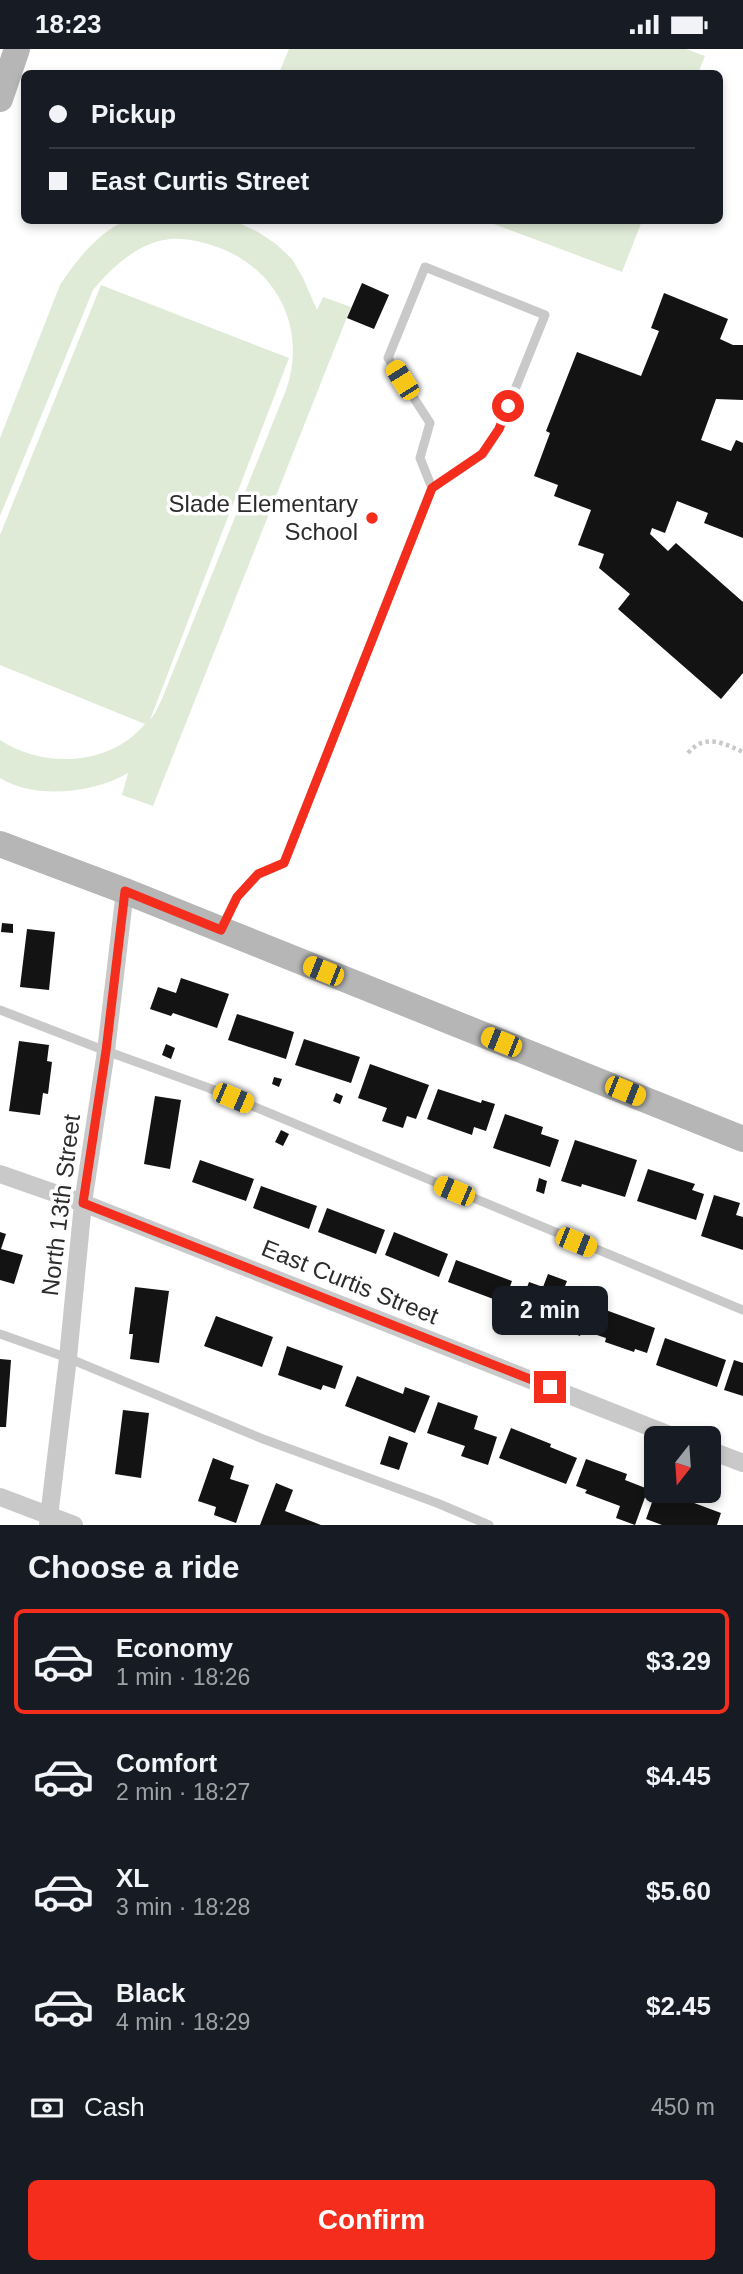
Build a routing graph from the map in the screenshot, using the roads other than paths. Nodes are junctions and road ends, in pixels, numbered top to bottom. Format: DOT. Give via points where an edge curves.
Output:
graph roads {
  1 [pos="17,49"];
  2 [pos="0,99"];
  3 [pos="432,488"];
  4 [pos="0,844"];
  5 [pos="125,891"];
  6 [pos="221,930"];
  7 [pos="0,1010"];
  8 [pos="106,1051"];
  9 [pos="743,1139"];
  10 [pos="0,1174"];
  11 [pos="83,1203"];
  12 [pos="743,1310"];
  13 [pos="0,1334"];
  14 [pos="68,1358"];
  15 [pos="647,1426"];
  16 [pos="721,1455"];
  17 [pos="743,1463"];
  18 [pos="0,1497"];
  19 [pos="49,1520"];
  20 [pos="74,1525"];
  21 [pos="489,1525"];
  1 -- 2 [label="main road"];
  3 -- 3 [label="lane" via="482,454 494,437 545,315 425,267 388,358 430,423 420,457"];
  3 -- 6 [label="lane" via="284,863 258,874 237,897"];
  4 -- 5 [label="main road"];
  5 -- 6 [label="main road"];
  5 -- 8 [label="street, North 13th Street"];
  6 -- 9 [label="main road"];
  7 -- 8 [label="lane"];
  8 -- 11 [label="street, North 13th Street"];
  8 -- 12 [label="lane" via="209,1088"];
  10 -- 11 [label="street, East Curtis Street"];
  11 -- 14 [label="street, North 13th Street"];
  11 -- 15 [label="street, East Curtis Street"];
  13 -- 14 [label="lane"];
  14 -- 19 [label="street, North 13th Street"];
  14 -- 21 [label="lane"];
  16 -- 17 [label="street"];
  18 -- 19 [label="street"];
  19 -- 20 [label="street"];
}
